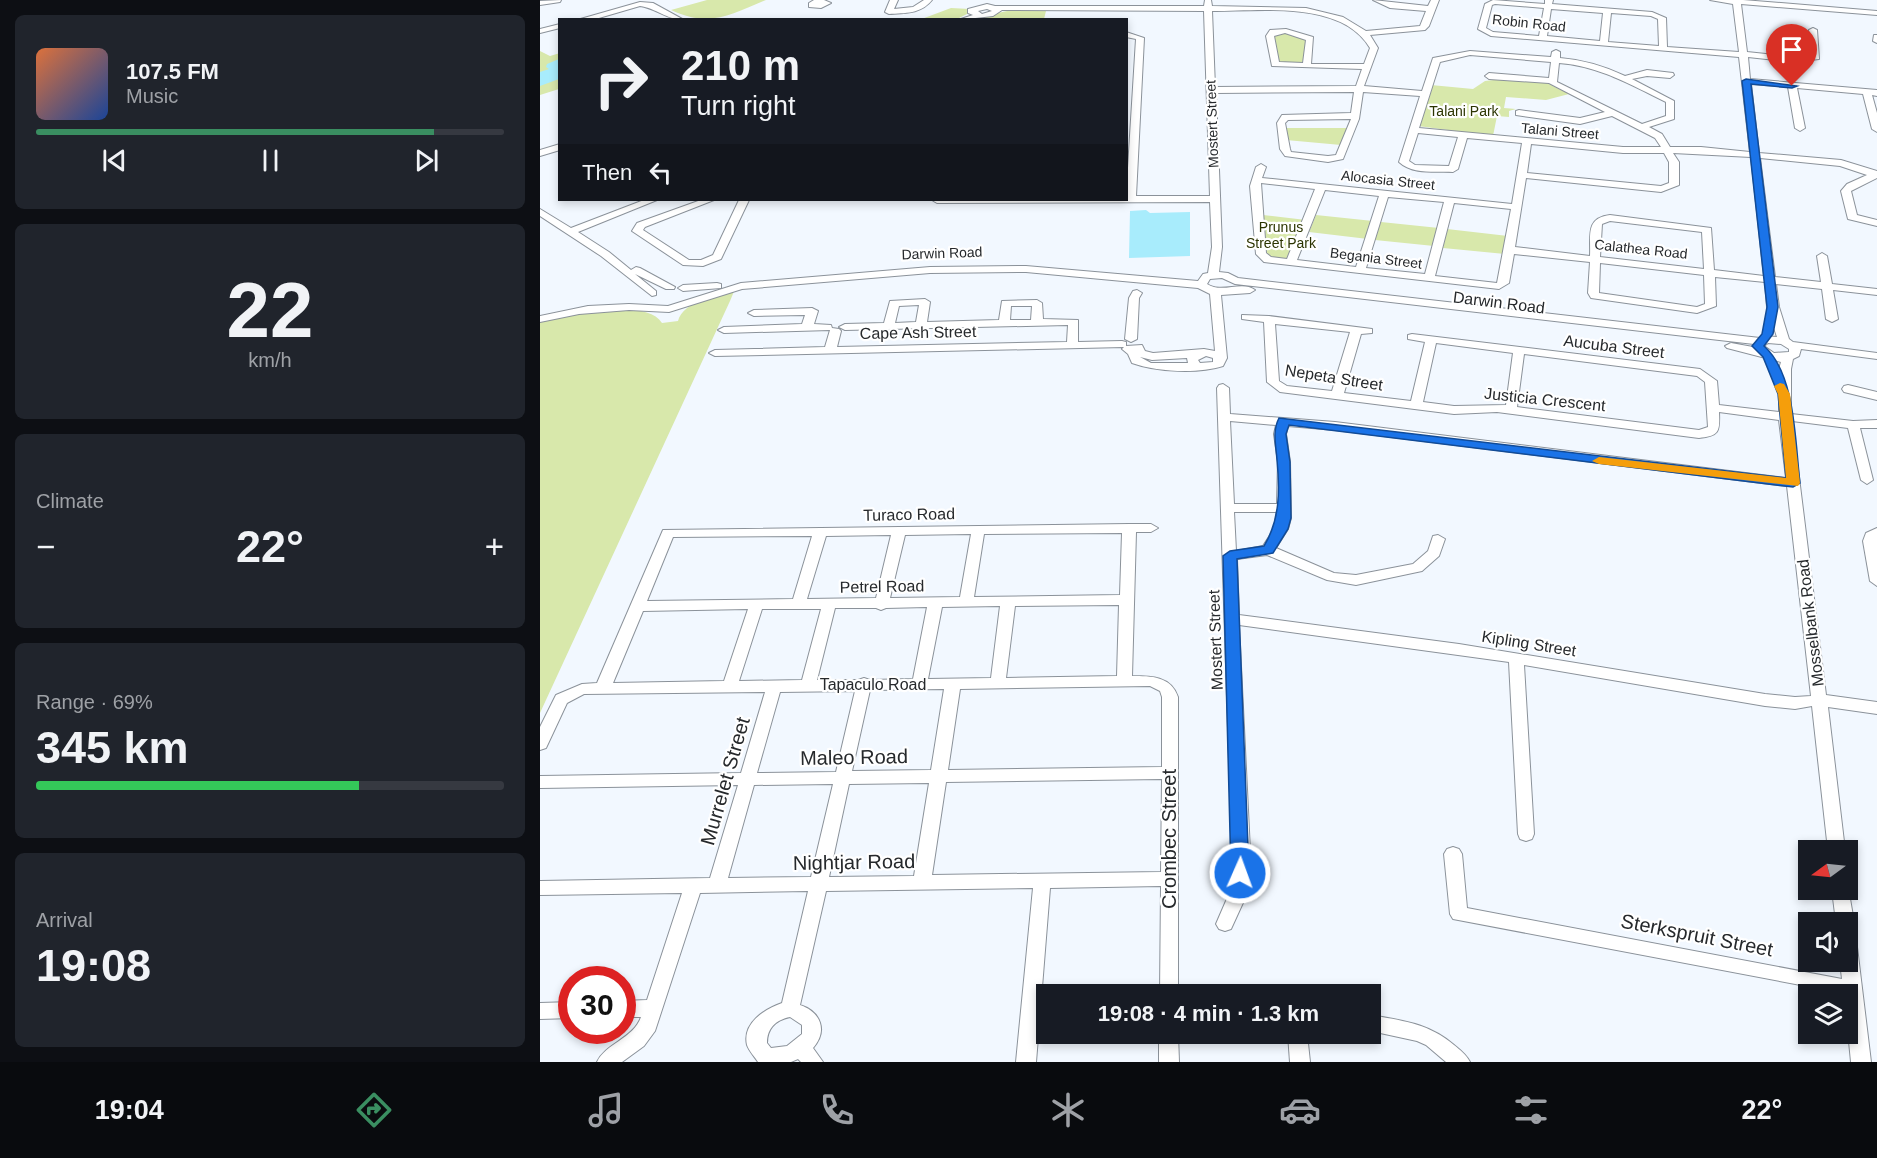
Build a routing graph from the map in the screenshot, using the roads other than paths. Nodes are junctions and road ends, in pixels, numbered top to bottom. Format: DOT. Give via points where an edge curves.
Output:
graph roads {
  1 [pos="557,0"];
  2 [pos="894,0"];
  3 [pos="928,0"];
  4 [pos="1142,0"];
  5 [pos="1266,0"];
  6 [pos="1377,0"];
  7 [pos="1435,0"];
  8 [pos="1714,0"];
  9 [pos="1737,2"];
  10 [pos="540,3"];
  11 [pos="1548,3"];
  12 [pos="1208,5"];
  13 [pos="991,6"];
  14 [pos="819,7"];
  15 [pos="1142,9"];
  16 [pos="1267,9"];
  17 [pos="1431,9"];
  18 [pos="1076,10"];
  19 [pos="1607,10"];
  20 [pos="1877,13"];
  21 [pos="972,15"];
  22 [pos="887,16"];
  23 [pos="588,18"];
  24 [pos="676,18"];
  25 [pos="816,18"];
  26 [pos="1074,18"];
  27 [pos="558,26"];
  28 [pos="1813,30"];
  29 [pos="540,31"];
  30 [pos="1368,33"];
  31 [pos="1128,34"];
  32 [pos="1543,38"];
  33 [pos="1604,44"];
  34 [pos="1663,48"];
  35 [pos="1743,55"];
  36 [pos="1556,56"];
  37 [pos="1128,57"];
  38 [pos="1139,57"];
  39 [pos="1307,66"];
  40 [pos="1368,66"];
  41 [pos="1670,75"];
  42 [pos="1489,76"];
  43 [pos="1624,79"];
  44 [pos="1128,81"];
  45 [pos="1138,81"];
  46 [pos="1552,81"];
  47 [pos="1746,81"];
  48 [pos="1792,86"];
  49 [pos="1359,89"];
  50 [pos="1211,90"];
  51 [pos="1872,92"];
  52 [pos="1425,94"];
  53 [pos="1131,106"];
  54 [pos="1519,113"];
  55 [pos="1613,113"];
  56 [pos="1355,116"];
  57 [pos="1641,127"];
  58 [pos="1800,128"];
  59 [pos="1877,129"];
  60 [pos="1414,130"];
  61 [pos="1130,133"];
  62 [pos="1463,135"];
  63 [pos="1527,141"];
  64 [pos="558,148"];
  65 [pos="1668,150"];
  66 [pos="540,153"];
  67 [pos="1755,155"];
  68 [pos="1130,162"];
  69 [pos="1261,167"];
  70 [pos="1522,175"];
  71 [pos="1876,175"];
  72 [pos="1256,180"];
  73 [pos="1128,187"];
  74 [pos="1321,187"];
  75 [pos="1384,194"];
  76 [pos="1215,199"];
  77 [pos="1128,200"];
  78 [pos="1449,200"];
  79 [pos="646,201"];
  80 [pos="651,201"];
  81 [pos="706,201"];
  82 [pos="744,201"];
  83 [pos="1516,207"];
  84 [pos="540,212"];
  85 [pos="671,214"];
  86 [pos="1877,223"];
  87 [pos="569,230"];
  88 [pos="1510,250"];
  89 [pos="605,254"];
  90 [pos="1822,256"];
  91 [pos="1595,259"];
  92 [pos="1291,263"];
  93 [pos="1360,271"];
  94 [pos="1710,272"];
  95 [pos="1210,279"];
  96 [pos="1430,279"];
  97 [pos="1769,280"];
  98 [pos="1828,286"];
  99 [pos="670,287"];
  100 [pos="683,288"];
  101 [pos="1226,289"];
  102 [pos="1877,292"];
  103 [pos="1137,293"];
  104 [pos="650,299"];
  105 [pos="687,303"];
  106 [pos="1773,307"];
  107 [pos="754,313"];
  108 [pos="1246,317"];
  109 [pos="540,319"];
  110 [pos="1832,319"];
  111 [pos="1269,320"];
  112 [pos="1037,322"];
  113 [pos="1004,323"];
  114 [pos="921,325"];
  115 [pos="889,326"];
  116 [pos="807,328"];
  117 [pos="836,328"];
  118 [pos="724,330"];
  119 [pos="1412,337"];
  120 [pos="1431,339"];
  121 [pos="1221,343"];
  122 [pos="1072,345"];
  123 [pos="1130,345"];
  124 [pos="1764,347"];
  125 [pos="1790,349"];
  126 [pos="830,351"];
  127 [pos="1519,351"];
  128 [pos="715,353"];
  129 [pos="1877,356"];
  130 [pos="1199,357"];
  131 [pos="1877,363"];
  132 [pos="1223,388"];
  133 [pos="1848,389"];
  134 [pos="1784,394"];
  135 [pos="1337,396"];
  136 [pos="1877,396"];
  137 [pos="1416,405"];
  138 [pos="1713,408"];
  139 [pos="1511,410"];
  140 [pos="1224,417"];
  141 [pos="1785,417"];
  142 [pos="1283,421"];
  143 [pos="1877,424"];
  144 [pos="1853,425"];
  145 [pos="1867,480"];
  146 [pos="1793,483"];
  147 [pos="1227,508"];
  148 [pos="1283,508"];
  149 [pos="1129,528"];
  150 [pos="1151,528"];
  151 [pos="978,530"];
  152 [pos="899,531"];
  153 [pos="820,532"];
  154 [pos="1877,532"];
  155 [pos="1438,539"];
  156 [pos="1268,550"];
  157 [pos="1230,556"];
  158 [pos="1877,580"];
  159 [pos="1127,600"];
  160 [pos="966,602"];
  161 [pos="1008,602"];
  162 [pos="935,603"];
  163 [pos="798,605"];
  164 [pos="829,605"];
  165 [pos="881,605"];
  166 [pos="637,606"];
  167 [pos="756,606"];
  168 [pos="1233,619"];
  169 [pos="1516,659"];
  170 [pos="1124,681"];
  171 [pos="864,683"];
  172 [pos="920,683"];
  173 [pos="953,683"];
  174 [pos="998,683"];
  175 [pos="808,685"];
  176 [pos="1163,685"];
  177 [pos="730,687"];
  178 [pos="774,687"];
  179 [pos="603,688"];
  180 [pos="1819,700"];
  181 [pos="1877,708"];
  182 [pos="540,744"];
  183 [pos="1170,773"];
  184 [pos="938,776"];
  185 [pos="842,778"];
  186 [pos="747,779"];
  187 [pos="540,782"];
  188 [pos="1526,834"];
  189 [pos="1836,840"];
  190 [pos="1454,854"];
  191 [pos="1169,879"];
  192 [pos="1042,881"];
  193 [pos="922,882"];
  194 [pos="819,884"];
  195 [pos="717,885"];
  196 [pos="693,886"];
  197 [pos="540,888"];
  198 [pos="1225,924"];
  199 [pos="1169,984"];
  200 [pos="1828,984"];
  201 [pos="653,1008"];
  202 [pos="636,1009"];
  203 [pos="790,1009"];
  204 [pos="558,1010"];
  205 [pos="540,1011"];
  206 [pos="1381,1025"];
  207 [pos="1858,1035"];
  208 [pos="1169,1044"];
  209 [pos="1299,1044"];
  210 [pos="808,1056"];
  211 [pos="759,1058"];
  212 [pos="607,1062"];
  213 [pos="1026,1062"];
  214 [pos="1169,1062"];
  215 [pos="1300,1062"];
  216 [pos="1460,1062"];
  217 [pos="1861,1062"];
  1 -- 10 [label="street"];
  2 -- 22 [label="street"];
  3 -- 22 [label="street" via="924,5"];
  4 -- 15 [label="street"];
  5 -- 16 [label="street"];
  6 -- 17 [label="street" via="1390,6"];
  7 -- 17 [label="street"];
  8 -- 9 [label="street"];
  9 -- 20 [label="street"];
  9 -- 35 [label="street, Mosselbank Road"];
  11 -- 19 [label="street, Robin Road"];
  11 -- 32 [label="street"];
  11 -- 32 [label="street, Robin Road" via="1491,3 1482,29 1488,34"];
  12 -- 15 [label="street"];
  12 -- 16 [label="street"];
  12 -- 50 [label="street, Mostert Street"];
  13 -- 18 [label="street" via="1011,10"];
  13 -- 21 [label="street"];
  13 -- 21 [label="street"];
  14 -- 25 [label="street"];
  15 -- 18 [label="street"];
  16 -- 30 [label="street" via="1329,14"];
  17 -- 30 [label="street" via="1422,28"];
  18 -- 26 [label="street"];
  19 -- 33 [label="street"];
  19 -- 34 [label="street, Robin Road" via="1661,17"];
  23 -- 24 [label="street" via="640,4"];
  27 -- 29 [label="street"];
  28 -- 35 [label="street, Robin Road" via="1815,58"];
  30 -- 40 [label="street" via="1374,48"];
  31 -- 38 [label="street" via="1140,37"];
  32 -- 33 [label="street, Robin Road"];
  33 -- 34 [label="street, Robin Road"];
  34 -- 35 [label="street, Robin Road"];
  35 -- 47 [label="street, Mosselbank Road"];
  36 -- 43 [label="street" via="1591,64"];
  36 -- 46 [label="street"];
  36 -- 52 [label="street" via="1470,52 1442,57 1436,60"];
  37 -- 38 [label="street"];
  38 -- 45 [label="street"];
  39 -- 39 [label="street" via="1275,64 1270,36 1273,32 1296,33 1310,39"];
  39 -- 40 [label="street"];
  40 -- 49 [label="street"];
  41 -- 43 [label="street" via="1647,73"];
  42 -- 46 [label="street"];
  43 -- 57 [label="street" via="1672,104 1671,117"];
  44 -- 45 [label="street"];
  45 -- 53 [label="street"];
  46 -- 55 [label="street"];
  47 -- 48 [label="street"];
  47 -- 67 [label="street, Mosselbank Road"];
  48 -- 51 [label="street"];
  48 -- 58 [label="street"];
  49 -- 50 [label="street"];
  49 -- 52 [label="street"];
  49 -- 56 [label="street" via="1354,102"];
  50 -- 76 [label="street, Mostert Street"];
  51 -- 59 [label="street"];
  52 -- 60 [label="street"];
  53 -- 61 [label="street"];
  54 -- 55 [label="street" via="1577,121"];
  55 -- 57 [label="street"];
  56 -- 56 [label="street" via="1340,157 1303,157 1288,154 1285,149 1281,123 1285,117"];
  57 -- 65 [label="street" via="1659,136"];
  60 -- 62 [label="street, Talani Street"];
  60 -- 62 [label="street" via="1404,162 1433,170 1455,168"];
  61 -- 68 [label="street"];
  62 -- 63 [label="street, Talani Street"];
  63 -- 65 [label="street, Talani Street"];
  63 -- 70 [label="street"];
  64 -- 66 [label="street"];
  65 -- 67 [label="street, Talani Street"];
  65 -- 70 [label="street" via="1674,162 1674,185 1667,189"];
  67 -- 71 [label="street, Talani Street" via="1841,163"];
  67 -- 97 [label="street, Mosselbank Road"];
  68 -- 73 [label="street"];
  69 -- 72 [label="street, Begania Street"];
  70 -- 83 [label="street"];
  71 -- 86 [label="street" via="1846,191 1852,217"];
  72 -- 74 [label="street, Alocasia Street"];
  72 -- 92 [label="street, Begania Street" via="1261,254 1268,260"];
  74 -- 75 [label="street, Alocasia Street"];
  74 -- 92 [label="street"];
  75 -- 78 [label="street, Alocasia Street"];
  75 -- 93 [label="street"];
  76 -- 77 [label="street"];
  76 -- 95 [label="street, Mostert Street" via="1217,247"];
  78 -- 83 [label="street, Alocasia Street"];
  78 -- 96 [label="street"];
  79 -- 87 [label="street"];
  80 -- 85 [label="street"];
  81 -- 85 [label="street"];
  82 -- 85 [label="street" via="717,257 703,263 687,263 637,231 641,225"];
  83 -- 88 [label="street"];
  84 -- 87 [label="street"];
  87 -- 89 [label="street"];
  88 -- 91 [label="street, Calathea Road"];
  88 -- 96 [label="street, Begania Street" via="1504,283 1496,287"];
  89 -- 99 [label="street"];
  89 -- 104 [label="street"];
  90 -- 98 [label="street"];
  91 -- 94 [label="street, Calathea Road"];
  91 -- 94 [label="street" via="1601,219 1703,228 1708,232"];
  91 -- 94 [label="street" via="1595,296 1697,310 1712,305"];
  92 -- 93 [label="street, Begania Street"];
  93 -- 96 [label="street, Begania Street"];
  94 -- 97 [label="street, Calathea Road"];
  95 -- 100 [label="street, Darwin Road" via="1059,267 932,267"];
  95 -- 101 [label="street"];
  95 -- 101 [label="street"];
  95 -- 105 [label="street, Darwin Road" via="1026,269 930,270 761,283 729,288"];
  97 -- 98 [label="street, Calathea Road"];
  97 -- 106 [label="street, Mosselbank Road"];
  98 -- 102 [label="street, Calathea Road"];
  98 -- 110 [label="street"];
  99 -- 100 [label="street, Darwin Road"];
  99 -- 104 [label="street"];
  100 -- 105 [label="street" via="691,293"];
  101 -- 121 [label="street" via="1220,319"];
  101 -- 124 [label="street, Darwin Road"];
  103 -- 123 [label="street"];
  104 -- 105 [label="street, Darwin Road" via="669,309"];
  104 -- 109 [label="street"];
  106 -- 124 [label="street, Mosselbank Road"];
  106 -- 125 [label="street, Mosselbank Road"];
  107 -- 116 [label="street" via="812,311"];
  108 -- 111 [label="street"];
  111 -- 135 [label="street, Nepeta Street" via="1275,384"];
  111 -- 135 [label="street" via="1362,331"];
  112 -- 113 [label="street"];
  112 -- 113 [label="street" via="1037,303 1006,303"];
  112 -- 122 [label="street" via="1074,322"];
  113 -- 114 [label="street"];
  114 -- 115 [label="street"];
  114 -- 115 [label="street" via="925,302 894,303"];
  115 -- 117 [label="street"];
  116 -- 117 [label="street"];
  116 -- 118 [label="street"];
  117 -- 126 [label="street"];
  119 -- 120 [label="street, Aucuba Street"];
  120 -- 127 [label="street, Aucuba Street"];
  120 -- 137 [label="street"];
  121 -- 130 [label="street"];
  121 -- 130 [label="street" via="1220,364 1211,368"];
  122 -- 123 [label="street, Cape Ash Street"];
  122 -- 126 [label="street, Cape Ash Street"];
  123 -- 130 [label="street" via="1136,361 1144,365"];
  124 -- 125 [label="street"];
  124 -- 125 [label="street"];
  124 -- 134 [label="street, Mosselbank Road"];
  125 -- 129 [label="street"];
  125 -- 131 [label="street"];
  125 -- 134 [label="street, Mosselbank Road"];
  126 -- 128 [label="street, Cape Ash Street"];
  127 -- 138 [label="street, Aucuba Street" via="1700,373 1711,381"];
  127 -- 139 [label="street"];
  132 -- 140 [label="street, Mostert Street"];
  133 -- 136 [label="street"];
  134 -- 141 [label="street, Mosselbank Road"];
  135 -- 137 [label="street, Nepeta Street"];
  137 -- 139 [label="street, Justicia Crescent"];
  138 -- 139 [label="street, Justicia Crescent" via="1714,428 1702,434"];
  138 -- 141 [label="street"];
  140 -- 142 [label="street"];
  140 -- 147 [label="street, Mostert Street"];
  141 -- 144 [label="street"];
  141 -- 146 [label="street, Mosselbank Road"];
  142 -- 146 [label="street"];
  142 -- 148 [label="street"];
  143 -- 144 [label="street"];
  144 -- 145 [label="street"];
  146 -- 180 [label="street, Mosselbank Road"];
  147 -- 148 [label="street"];
  147 -- 157 [label="street, Mostert Street"];
  148 -- 156 [label="street" via="1281,529"];
  149 -- 150 [label="street, Turaco Road"];
  149 -- 151 [label="street, Turaco Road"];
  149 -- 159 [label="street"];
  151 -- 152 [label="street, Turaco Road"];
  151 -- 160 [label="street"];
  152 -- 153 [label="street, Turaco Road"];
  152 -- 165 [label="street"];
  153 -- 163 [label="street"];
  153 -- 166 [label="street, Turaco Road" via="668,533"];
  154 -- 158 [label="street" via="1870,541"];
  155 -- 156 [label="street" via="1434,553 1417,568 1356,580 1332,577"];
  156 -- 157 [label="street"];
  157 -- 168 [label="street, Mostert Street"];
  159 -- 161 [label="street, Petrel Road"];
  159 -- 170 [label="street"];
  160 -- 161 [label="street, Petrel Road"];
  160 -- 162 [label="street, Petrel Road"];
  161 -- 174 [label="street"];
  162 -- 165 [label="street, Petrel Road"];
  162 -- 172 [label="street"];
  163 -- 164 [label="street, Petrel Road"];
  163 -- 167 [label="street, Petrel Road"];
  164 -- 165 [label="street, Petrel Road"];
  164 -- 175 [label="street"];
  166 -- 167 [label="street, Petrel Road"];
  166 -- 179 [label="street"];
  167 -- 177 [label="street"];
  168 -- 169 [label="street, Kipling Street"];
  168 -- 198 [label="street, Mostert Street" via="1241,851 1238,894"];
  169 -- 180 [label="street, Kipling Street" via="1765,700"];
  169 -- 188 [label="street"];
  170 -- 174 [label="street, Tapaculo Road"];
  170 -- 176 [label="street, Tapaculo Road"];
  171 -- 172 [label="street, Tapaculo Road"];
  171 -- 175 [label="street, Tapaculo Road"];
  171 -- 185 [label="street"];
  172 -- 173 [label="street, Tapaculo Road"];
  173 -- 174 [label="street, Tapaculo Road"];
  173 -- 184 [label="street"];
  175 -- 178 [label="street, Tapaculo Road"];
  176 -- 183 [label="street, Crombec Street" via="1170,697"];
  177 -- 178 [label="street, Tapaculo Road"];
  177 -- 179 [label="street, Tapaculo Road"];
  178 -- 186 [label="street, Murrelet Street"];
  179 -- 182 [label="street, Tapaculo Road" via="582,689 561,699"];
  180 -- 181 [label="street, Kipling Street"];
  180 -- 189 [label="street, Mosselbank Road"];
  183 -- 184 [label="street, Maleo Road"];
  183 -- 191 [label="street, Crombec Street"];
  184 -- 185 [label="street, Maleo Road"];
  184 -- 193 [label="street"];
  185 -- 186 [label="street, Maleo Road"];
  185 -- 194 [label="street"];
  186 -- 187 [label="street, Maleo Road"];
  186 -- 195 [label="street, Murrelet Street"];
  190 -- 200 [label="street, Sterkspruit Street" via="1459,914"];
  191 -- 192 [label="street, Nightjar Road"];
  191 -- 199 [label="street, Crombec Street"];
  192 -- 193 [label="street, Nightjar Road"];
  192 -- 213 [label="street"];
  193 -- 194 [label="street, Nightjar Road"];
  194 -- 195 [label="street, Nightjar Road"];
  194 -- 203 [label="street"];
  195 -- 196 [label="street, Nightjar Road"];
  196 -- 197 [label="street, Nightjar Road"];
  196 -- 201 [label="street"];
  201 -- 202 [label="street"];
  201 -- 212 [label="street" via="643,1033"];
  203 -- 210 [label="street" via="810,1019 813,1029"];
  203 -- 211 [label="street" via="772,1015 759,1028"];
  204 -- 205 [label="street"];
  206 -- 216 [label="street" via="1433,1039"];
  207 -- 217 [label="street"];
  208 -- 214 [label="street"];
  209 -- 215 [label="street"];
  210 -- 211 [label="street"];
}
